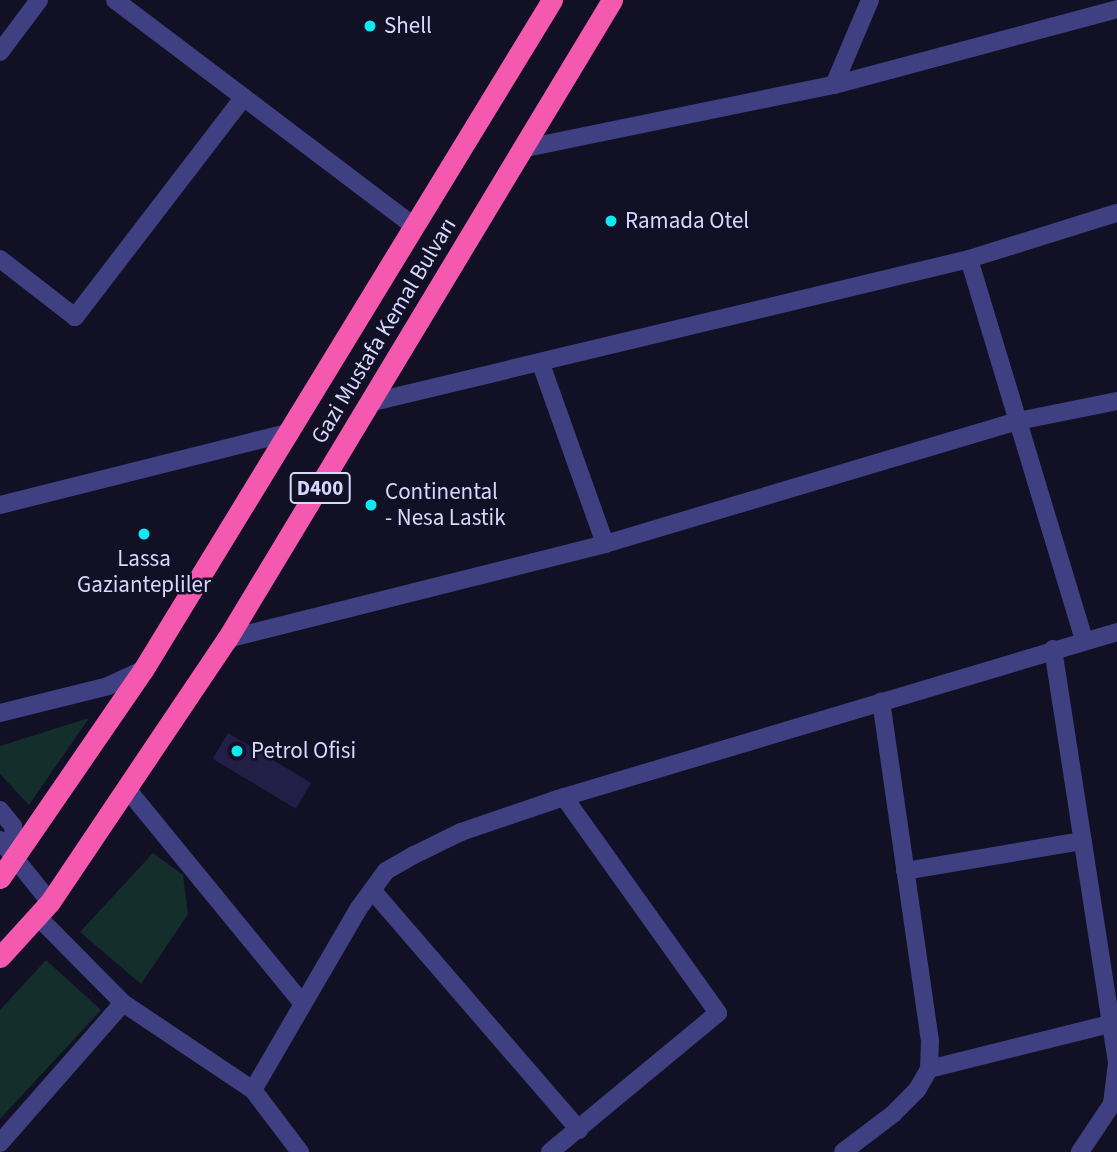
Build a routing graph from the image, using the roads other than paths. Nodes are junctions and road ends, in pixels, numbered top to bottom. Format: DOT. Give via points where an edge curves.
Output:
graph roads {
  1 [pos="39,0"];
  2 [pos="115,0"];
  3 [pos="552,0"];
  4 [pos="612,0"];
  5 [pos="870,0"];
  6 [pos="1117,9"];
  7 [pos="0,52"];
  8 [pos="834,85"];
  9 [pos="244,97"];
  10 [pos="526,148"];
  11 [pos="1117,213"];
  12 [pos="415,227"];
  13 [pos="0,259"];
  14 [pos="969,259"];
  15 [pos="541,364"];
  16 [pos="1117,401"];
  17 [pos="373,402"];
  18 [pos="1018,421"];
  19 [pos="290,432"];
  20 [pos="0,505"];
  21 [pos="606,544"];
  22 [pos="1117,632"];
  23 [pos="227,639"];
  24 [pos="1084,641"];
  25 [pos="1053,649"];
  26 [pos="143,670"];
  27 [pos="881,702"];
  28 [pos="0,713"];
  29 [pos="127,789"];
  30 [pos="564,797"];
  31 [pos="0,810"];
  32 [pos="0,839"];
  33 [pos="1082,841"];
  34 [pos="16,860"];
  35 [pos="905,871"];
  36 [pos="0,878"];
  37 [pos="372,890"];
  38 [pos="44,909"];
  39 [pos="0,957"];
  40 [pos="123,1003"];
  41 [pos="303,1004"];
  42 [pos="1114,1022"];
  43 [pos="929,1069"];
  44 [pos="253,1090"];
  45 [pos="579,1130"];
  46 [pos="0,1143"];
  47 [pos="300,1152"];
  48 [pos="550,1152"];
  49 [pos="843,1152"];
  50 [pos="1080,1152"];
  1 -- 7 [label="street"];
  2 -- 9 [label="street"];
  3 -- 12 [label="highway, Gazi Mustafa Kemal Bulvarı / D400"];
  4 -- 10 [label="highway, Gazi Mustafa Kemal Bulvarı / D400"];
  5 -- 8 [label="street"];
  6 -- 8 [label="street"];
  8 -- 10 [label="street"];
  9 -- 12 [label="street"];
  9 -- 13 [label="street" via="75,317"];
  10 -- 17 [label="highway, Gazi Mustafa Kemal Bulvarı / D400"];
  11 -- 14 [label="street"];
  12 -- 19 [label="highway, Gazi Mustafa Kemal Bulvarı / D400"];
  14 -- 15 [label="street"];
  14 -- 18 [label="street"];
  15 -- 17 [label="street"];
  15 -- 21 [label="street"];
  16 -- 18 [label="street"];
  17 -- 23 [label="highway, Gazi Mustafa Kemal Bulvarı / D400"];
  18 -- 21 [label="street"];
  18 -- 24 [label="street"];
  19 -- 20 [label="street"];
  19 -- 26 [label="highway, Gazi Mustafa Kemal Bulvarı / D400"];
  21 -- 23 [label="street"];
  22 -- 24 [label="street"];
  23 -- 29 [label="highway, Gazi Mustafa Kemal Bulvarı / D400"];
  24 -- 25 [label="street"];
  25 -- 27 [label="street"];
  25 -- 33 [label="street"];
  26 -- 28 [label="street" via="61,701"];
  26 -- 34 [label="highway, Gazi Mustafa Kemal Bulvarı / D400"];
  27 -- 30 [label="street"];
  27 -- 35 [label="street"];
  29 -- 38 [label="highway, Gazi Mustafa Kemal Bulvarı / D400"];
  29 -- 41 [label="street"];
  30 -- 37 [label="street" via="461,832 386,871"];
  30 -- 45 [label="street" via="718,1013"];
  31 -- 34 [label="street" via="13,826"];
  32 -- 34 [label="street"];
  33 -- 35 [label="street"];
  33 -- 42 [label="street"];
  34 -- 36 [label="highway, Gazi Mustafa Kemal Bulvarı / D400"];
  34 -- 38 [label="street"];
  35 -- 43 [label="street" via="930,1041"];
  37 -- 41 [label="street"];
  37 -- 45 [label="street"];
  38 -- 39 [label="highway, Gazi Mustafa Kemal Bulvarı / D400"];
  38 -- 40 [label="street"];
  40 -- 44 [label="street"];
  40 -- 46 [label="street"];
  41 -- 44 [label="street"];
  42 -- 43 [label="street"];
  42 -- 50 [label="street" via="1112,1104"];
  43 -- 49 [label="street" via="917,1090 893,1114"];
  44 -- 47 [label="street"];
  45 -- 48 [label="street"];
}
